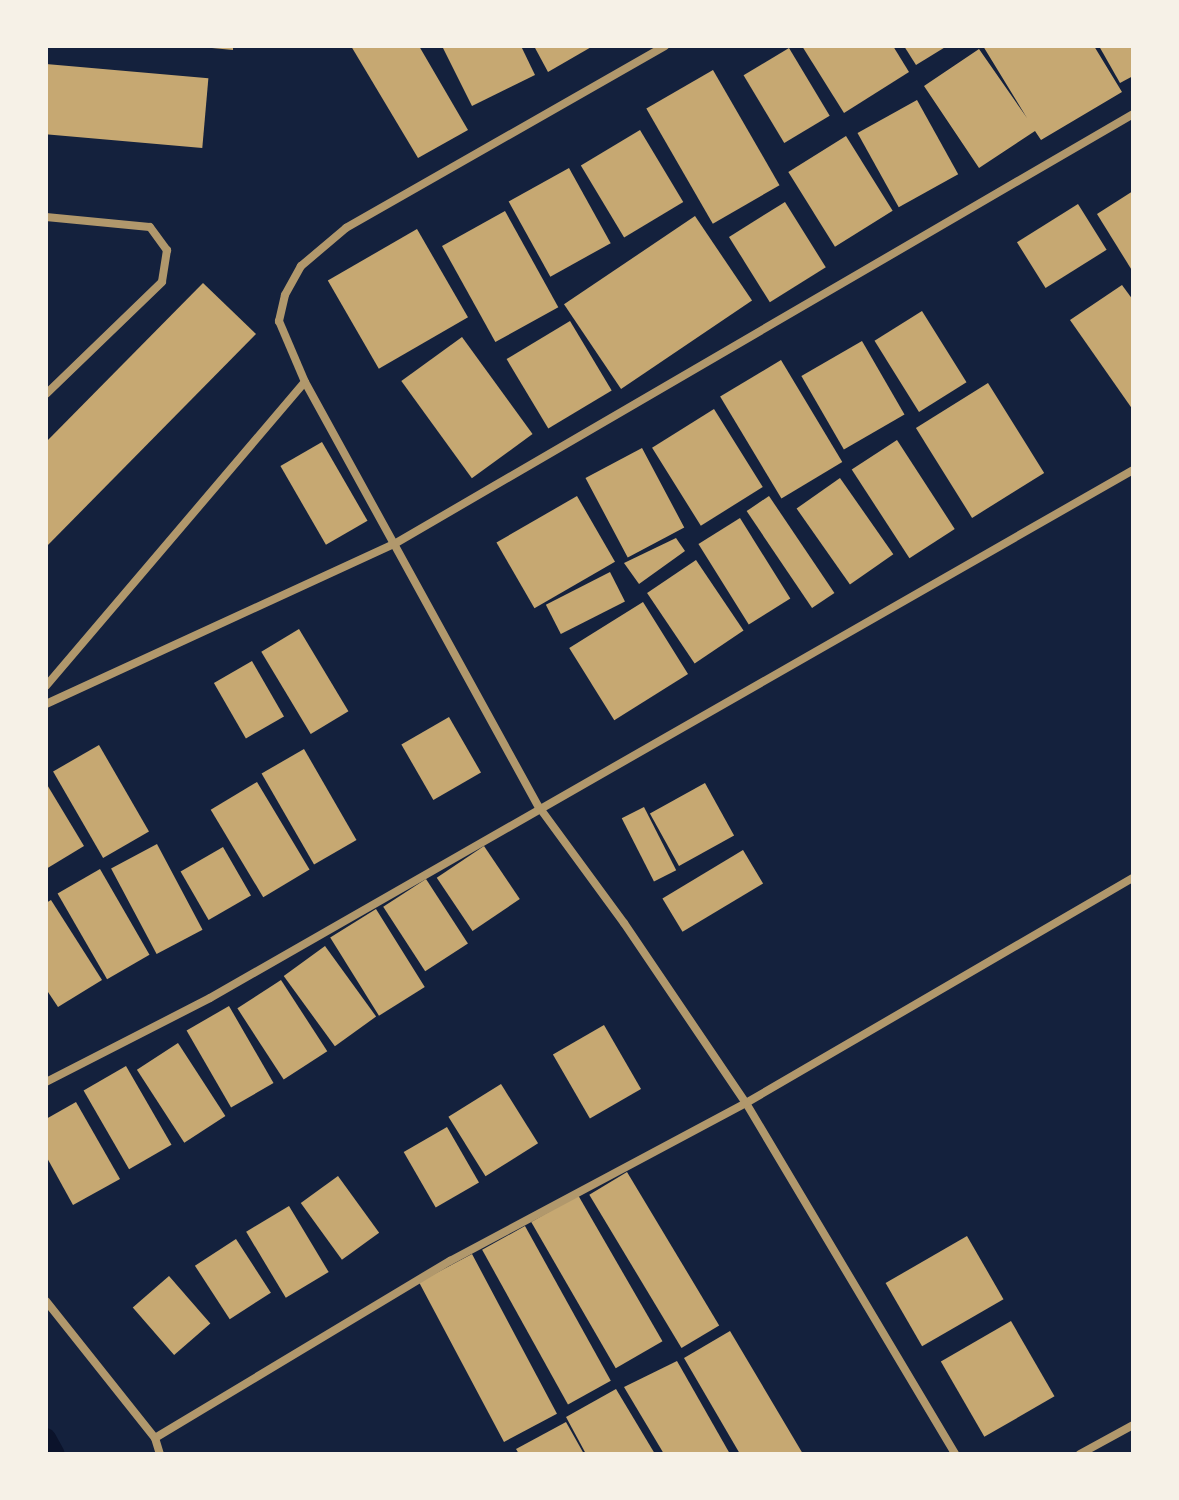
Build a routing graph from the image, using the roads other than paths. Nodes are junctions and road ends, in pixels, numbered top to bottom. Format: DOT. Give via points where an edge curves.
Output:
graph roads {
  1 [pos="665,46"];
  2 [pos="1133,114"];
  3 [pos="46,217"];
  4 [pos="305,382"];
  5 [pos="46,394"];
  6 [pos="1133,470"];
  7 [pos="396,543"];
  8 [pos="46,686"];
  9 [pos="46,704"];
  10 [pos="539,807"];
  11 [pos="1133,878"];
  12 [pos="46,1082"];
  13 [pos="746,1103"];
  14 [pos="46,1301"];
  15 [pos="1133,1425"];
  16 [pos="155,1438"];
  17 [pos="160,1454"];
  18 [pos="955,1454"];
  19 [pos="1080,1454"];
  1 -- 4 [label="street" via="346,228 301,266 285,295 279,321"];
  2 -- 7 [label="street"];
  3 -- 5 [label="street" via="150,227 167,250 162,282"];
  4 -- 7 [label="street"];
  4 -- 8 [label="street"];
  6 -- 10 [label="street"];
  7 -- 9 [label="street"];
  7 -- 10 [label="street"];
  10 -- 12 [label="street" via="210,998"];
  10 -- 13 [label="street"];
  11 -- 13 [label="street"];
  13 -- 16 [label="street" via="450,1261"];
  13 -- 18 [label="street"];
  14 -- 16 [label="street"];
  15 -- 19 [label="street"];
  16 -- 17 [label="street"];
}
